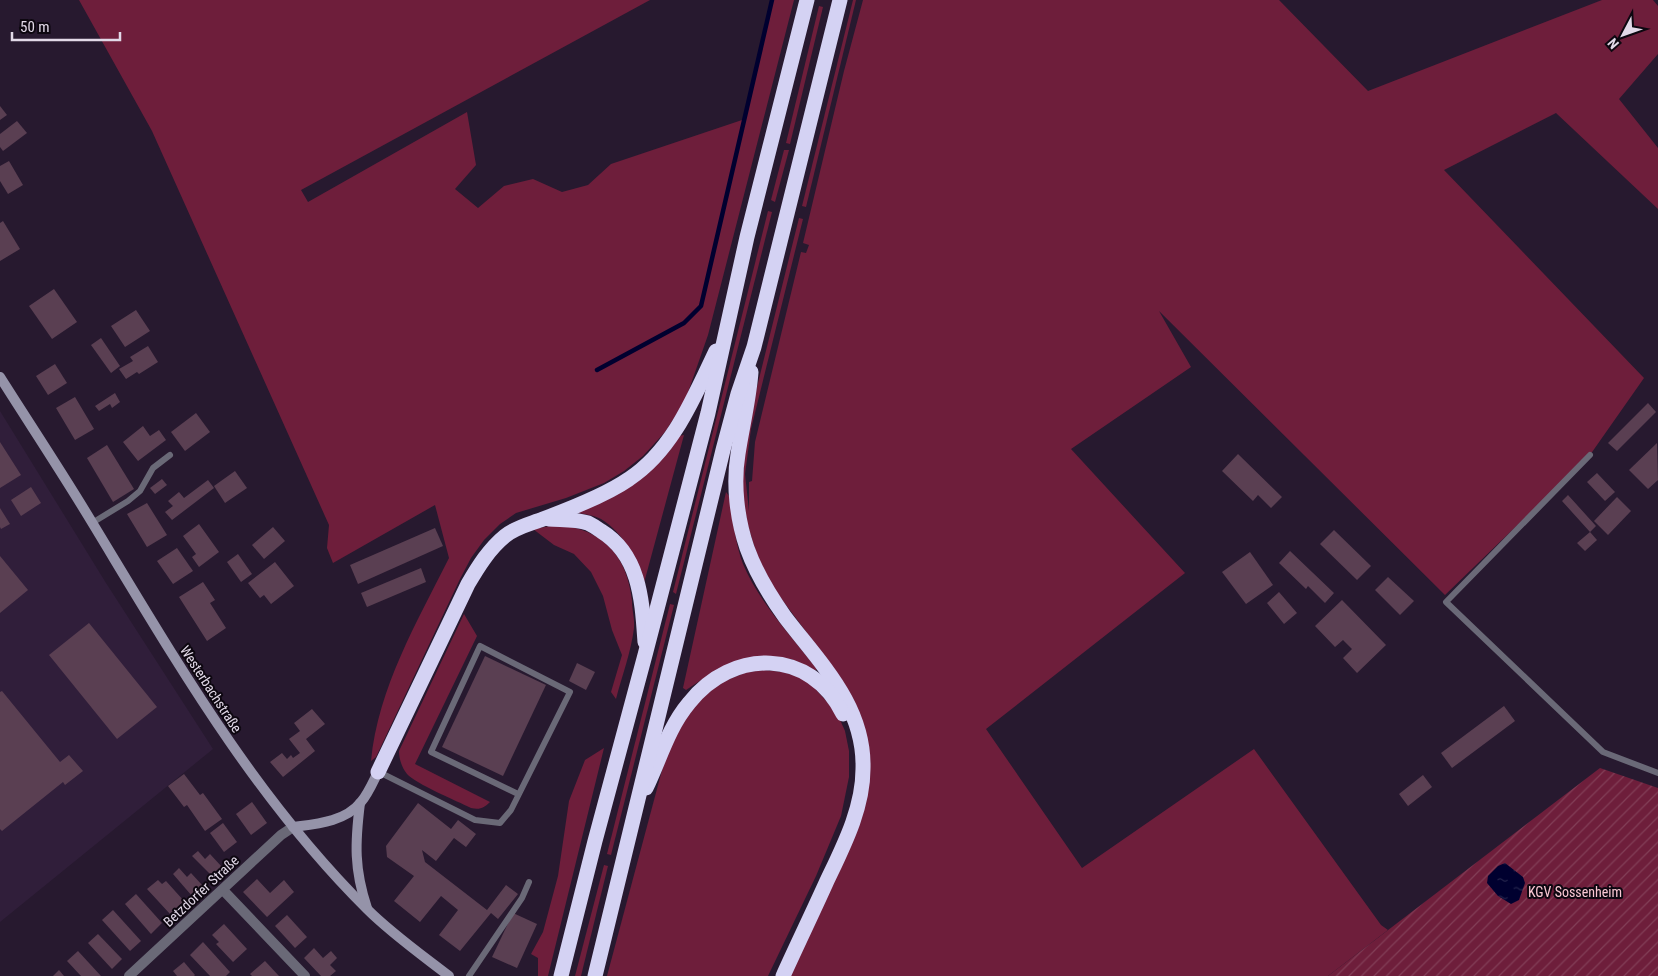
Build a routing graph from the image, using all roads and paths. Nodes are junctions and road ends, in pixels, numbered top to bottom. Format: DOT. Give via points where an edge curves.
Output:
graph roads {
  1 [pos="807,0"];
  2 [pos="840,0"];
  3 [pos="726,330"];
  4 [pos="754,347"];
  5 [pos="0,377"];
  6 [pos="170,455"];
  7 [pos="1590,455"];
  8 [pos="543,519"];
  9 [pos="92,523"];
  10 [pos="646,655"];
  11 [pos="378,772"];
  12 [pos="1658,773"];
  13 [pos="518,794"];
  14 [pos="360,803"];
  15 [pos="634,812"];
  16 [pos="293,827"];
  17 [pos="529,882"];
  18 [pos="223,890"];
  19 [pos="368,911"];
  20 [pos="129,976"];
  21 [pos="305,976"];
  22 [pos="449,976"];
  23 [pos="469,976"];
  24 [pos="561,976"];
  25 [pos="595,976"];
  26 [pos="774,976"];
  27 [pos="783,976"];
  1 -- 3 [label="highway"];
  2 -- 4 [label="highway"];
  3 -- 8 [label="highway" via="683,418 648,464 610,490"];
  3 -- 10 [label="highway"];
  4 -- 15 [label="highway" via="738,394"];
  4 -- 27 [label="highway" via="736,489 746,546 767,590 842,693 860,734 863,768 849,833"];
  5 -- 9 [label="main road, Westerbachstraße"];
  6 -- 9 [label="lane" via="153,468 140,491"];
  7 -- 12 [label="lane" via="1446,602 1603,752"];
  8 -- 10 [label="highway" via="589,523 612,538 626,554 642,597"];
  8 -- 11 [label="highway" via="506,535 481,563"];
  9 -- 16 [label="main road, Westerbachstraße" via="202,702"];
  10 -- 24 [label="highway"];
  11 -- 13 [label="lane" via="475,820 500,823"];
  11 -- 14 [label="main road"];
  13 -- 13 [label="lane" via="431,752 480,646 570,692"];
  14 -- 16 [label="main road" via="339,818"];
  14 -- 19 [label="main road" via="357,868"];
  15 -- 25 [label="highway"];
  15 -- 26 [label="highway" via="676,719 705,686 746,664 766,663 786,665 821,684 838,704 850,728 854,775 841,831"];
  16 -- 18 [label="street, Betzdorfer Straße"];
  16 -- 19 [label="main road, Westerbachstraße"];
  17 -- 23 [label="lane" via="522,898"];
  18 -- 20 [label="street, Betzdorfer Straße"];
  18 -- 21 [label="street"];
  19 -- 22 [label="main road, Westerbachstraße"];
}
